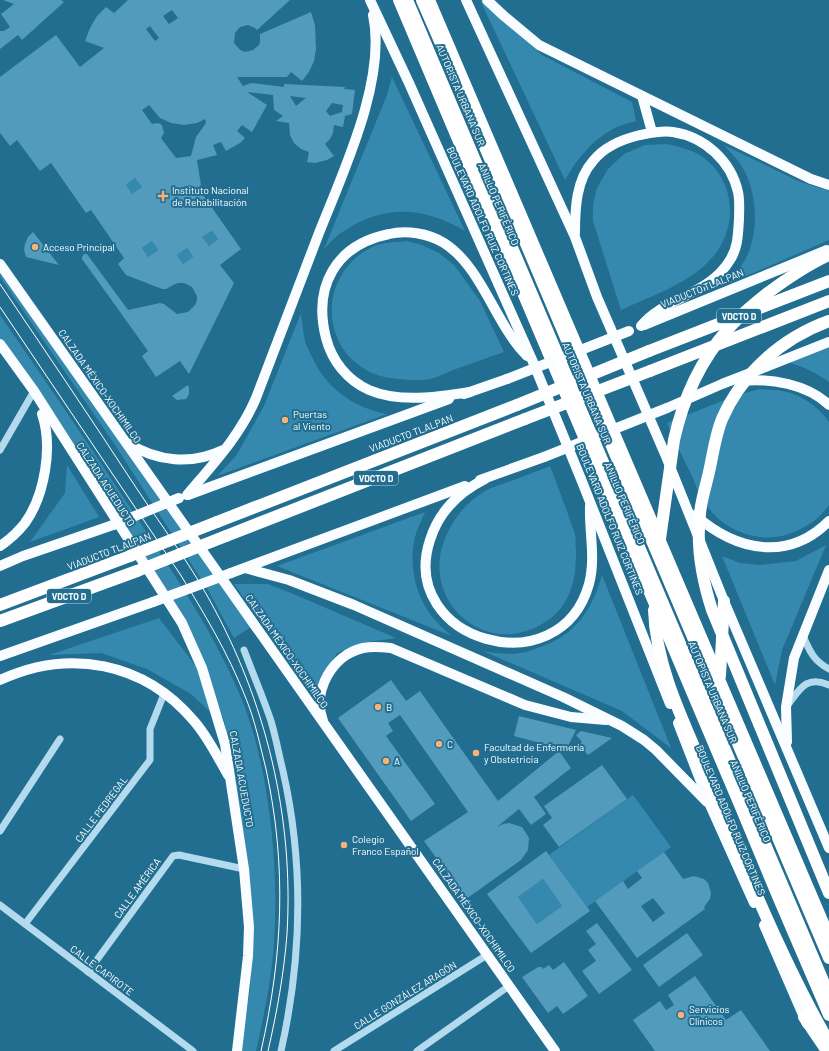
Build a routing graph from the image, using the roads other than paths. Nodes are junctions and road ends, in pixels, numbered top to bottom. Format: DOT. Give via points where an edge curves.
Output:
graph roads {
  1 [pos="399,0"];
  2 [pos="407,0"];
  3 [pos="422,0"];
  4 [pos="429,0"];
  5 [pos="466,0"];
  6 [pos="487,0"];
  7 [pos="370,1"];
  8 [pos="642,96"];
  9 [pos="652,132"];
  10 [pos="829,185"];
  11 [pos="575,237"];
  12 [pos="829,249"];
  13 [pos="829,256"];
  14 [pos="0,264"];
  15 [pos="829,281"];
  16 [pos="829,301"];
  17 [pos="829,321"];
  18 [pos="641,326"];
  19 [pos="829,342"];
  20 [pos="0,344"];
  21 [pos="533,362"];
  22 [pos="722,384"];
  23 [pos="34,392"];
  24 [pos="470,392"];
  25 [pos="829,406"];
  26 [pos="124,440"];
  27 [pos="227,449"];
  28 [pos="0,450"];
  29 [pos="485,479"];
  30 [pos="183,497"];
  31 [pos="590,502"];
  32 [pos="687,508"];
  33 [pos="829,521"];
  34 [pos="0,546"];
  35 [pos="0,566"];
  36 [pos="244,568"];
  37 [pos="829,570"];
  38 [pos="724,601"];
  39 [pos="0,605"];
  40 [pos="0,621"];
  41 [pos="803,636"];
  42 [pos="244,650"];
  43 [pos="0,656"];
  44 [pos="829,669"];
  45 [pos="719,679"];
  46 [pos="0,680"];
  47 [pos="829,685"];
  48 [pos="164,694"];
  49 [pos="786,707"];
  50 [pos="611,721"];
  51 [pos="325,726"];
  52 [pos="60,739"];
  53 [pos="787,748"];
  54 [pos="230,780"];
  55 [pos="710,805"];
  56 [pos="0,831"];
  57 [pos="829,848"];
  58 [pos="244,869"];
  59 [pos="829,894"];
  60 [pos="0,905"];
  61 [pos="25,924"];
  62 [pos="829,937"];
  63 [pos="487,955"];
  64 [pos="829,958"];
  65 [pos="88,972"];
  66 [pos="509,986"];
  67 [pos="829,995"];
  68 [pos="829,1015"];
  69 [pos="804,1017"];
  70 [pos="829,1042"];
  71 [pos="192,1051"];
  72 [pos="237,1051"];
  73 [pos="281,1051"];
  74 [pos="334,1051"];
  75 [pos="417,1051"];
  76 [pos="555,1051"];
  77 [pos="820,1051"];
  78 [pos="827,1051"];
  1 -- 68 [label="highway, ANILLO PERIFÉRICO"];
  2 -- 67 [label="highway, AUTOPISTA URBANA SUR, bridge"];
  3 -- 64 [label="highway, AUTOPISTA URBANA SUR, bridge"];
  4 -- 45 [label="highway, ANILLO PERIFÉRICO"];
  5 -- 11 [label="main road"];
  6 -- 8 [label="main road" via="538,45"];
  7 -- 21 [label="main road, BOULEVARD ADOLFO RUIZ CORTINES" via="407,78"];
  7 -- 27 [label="main road" via="375,22 374,67 355,141 250,411"];
  8 -- 9 [label="main road"];
  8 -- 10 [label="main road" via="811,179"];
  9 -- 11 [label="main road" via="627,138 606,149 592,161 582,178 575,205"];
  9 -- 18 [label="main road" via="672,132 692,138 707,145 720,156 738,192 739,211 737,244 730,260 719,274 701,289 655,312"];
  11 -- 32 [label="main road" via="597,297"];
  12 -- 18 [label="main road, VIADUCTO TLALPAN"];
  13 -- 70 [label="highway, bridge" via="789,278 743,314 715,346 696,378 683,408 674,440 659,541 654,606 659,650 672,693 745,871 796,983"];
  14 -- 26 [label="main road, CALZADA MÉXICO-XOCHIMILCO"];
  15 -- 39 [label="highway, VIADUCTO TLALPAN / VDCTO D, bridge" via="218,522"];
  16 -- 40 [label="highway, VDCTO D, bridge" via="137,571"];
  17 -- 59 [label="highway, bridge" via="800,334 770,355 748,377 734,396 717,433 700,514 699,534 702,574 712,610"];
  18 -- 24 [label="main road, VIADUCTO TLALPAN, bridge"];
  19 -- 22 [label="main road"];
  20 -- 23 [label="main road"];
  21 -- 24 [label="main road" via="516,345 469,267 452,248 442,242 414,233 392,233 371,239 345,256 328,279 324,288 322,307 329,349 344,373 369,390 390,395 429,397"];
  21 -- 31 [label="main road, BOULEVARD ADOLFO RUIZ CORTINES"];
  22 -- 25 [label="main road" via="752,380 782,383 810,392"];
  22 -- 29 [label="main road, bridge"];
  23 -- 28 [label="street"];
  23 -- 34 [label="main road" via="47,427 44,474 37,499 25,523"];
  23 -- 54 [label="main road, CALZADA ACUEDUCTO" via="182,623 202,668 219,721"];
  24 -- 30 [label="main road, VIADUCTO TLALPAN"];
  26 -- 27 [label="main road" via="144,452 167,459 204,458"];
  26 -- 51 [label="main road, CALZADA MÉXICO-XOCHIMILCO"];
  27 -- 30 [label="main road"];
  29 -- 31 [label="main road" via="462,492 438,521 426,553 425,573 431,593 443,612 462,628 495,641 518,642 541,638 561,628 576,612 586,593 591,574"];
  29 -- 36 [label="main road"];
  30 -- 35 [label="main road, VIADUCTO TLALPAN, bridge"];
  31 -- 55 [label="main road, BOULEVARD ADOLFO RUIZ CORTINES"];
  32 -- 33 [label="main road" via="730,538 745,545 762,548 794,544 813,534"];
  32 -- 38 [label="main road"];
  36 -- 43 [label="main road, bridge"];
  36 -- 50 [label="main road" via="288,580 354,605 563,697"];
  37 -- 41 [label="main road"];
  38 -- 45 [label="highway"];
  38 -- 53 [label="main road"];
  41 -- 44 [label="street" via="811,654"];
  41 -- 49 [label="main road" via="794,658"];
  42 -- 73 [label="street" via="271,722 290,802 295,844 299,913 292,997"];
  45 -- 62 [label="highway, ANILLO PERIFÉRICO"];
  46 -- 48 [label="main road" via="28,668 44,665 90,664 106,666 134,676"];
  47 -- 49 [label="street" via="818,681 806,684"];
  48 -- 54 [label="main road" via="184,710 203,733"];
  48 -- 61 [label="street, CALLE PEDREGAL" via="150,729 150,760"];
  49 -- 53 [label="main road"];
  50 -- 51 [label="main road" via="571,717 525,705 391,648 372,647 349,654 330,671 320,698"];
  50 -- 55 [label="main road" via="632,731 656,750"];
  51 -- 63 [label="main road, CALZADA MÉXICO-XOCHIMILCO"];
  52 -- 56 [label="street"];
  53 -- 57 [label="main road"];
  54 -- 58 [label="main road, CALZADA ACUEDUCTO"];
  55 -- 69 [label="main road, BOULEVARD ADOLFO RUIZ CORTINES"];
  58 -- 65 [label="street, CALLE AMÉRICA" via="179,855 173,856"];
  58 -- 72 [label="main road, CALZADA ACUEDUCTO" via="249,927 248,956"];
  60 -- 61 [label="street, CALLE CAPIROTE"];
  61 -- 65 [label="street, CALLE CAPIROTE"];
  63 -- 66 [label="main road, CALZADA MÉXICO-XOCHIMILCO"];
  63 -- 74 [label="street, CALLE GONZÁLEZ ARAGÓN"];
  65 -- 71 [label="street, CALLE CAPIROTE"];
  66 -- 75 [label="street"];
  66 -- 76 [label="main road, CALZADA MÉXICO-XOCHIMILCO"];
  69 -- 77 [label="main road, BOULEVARD ADOLFO RUIZ CORTINES"];
  69 -- 78 [label="highway"];
}
